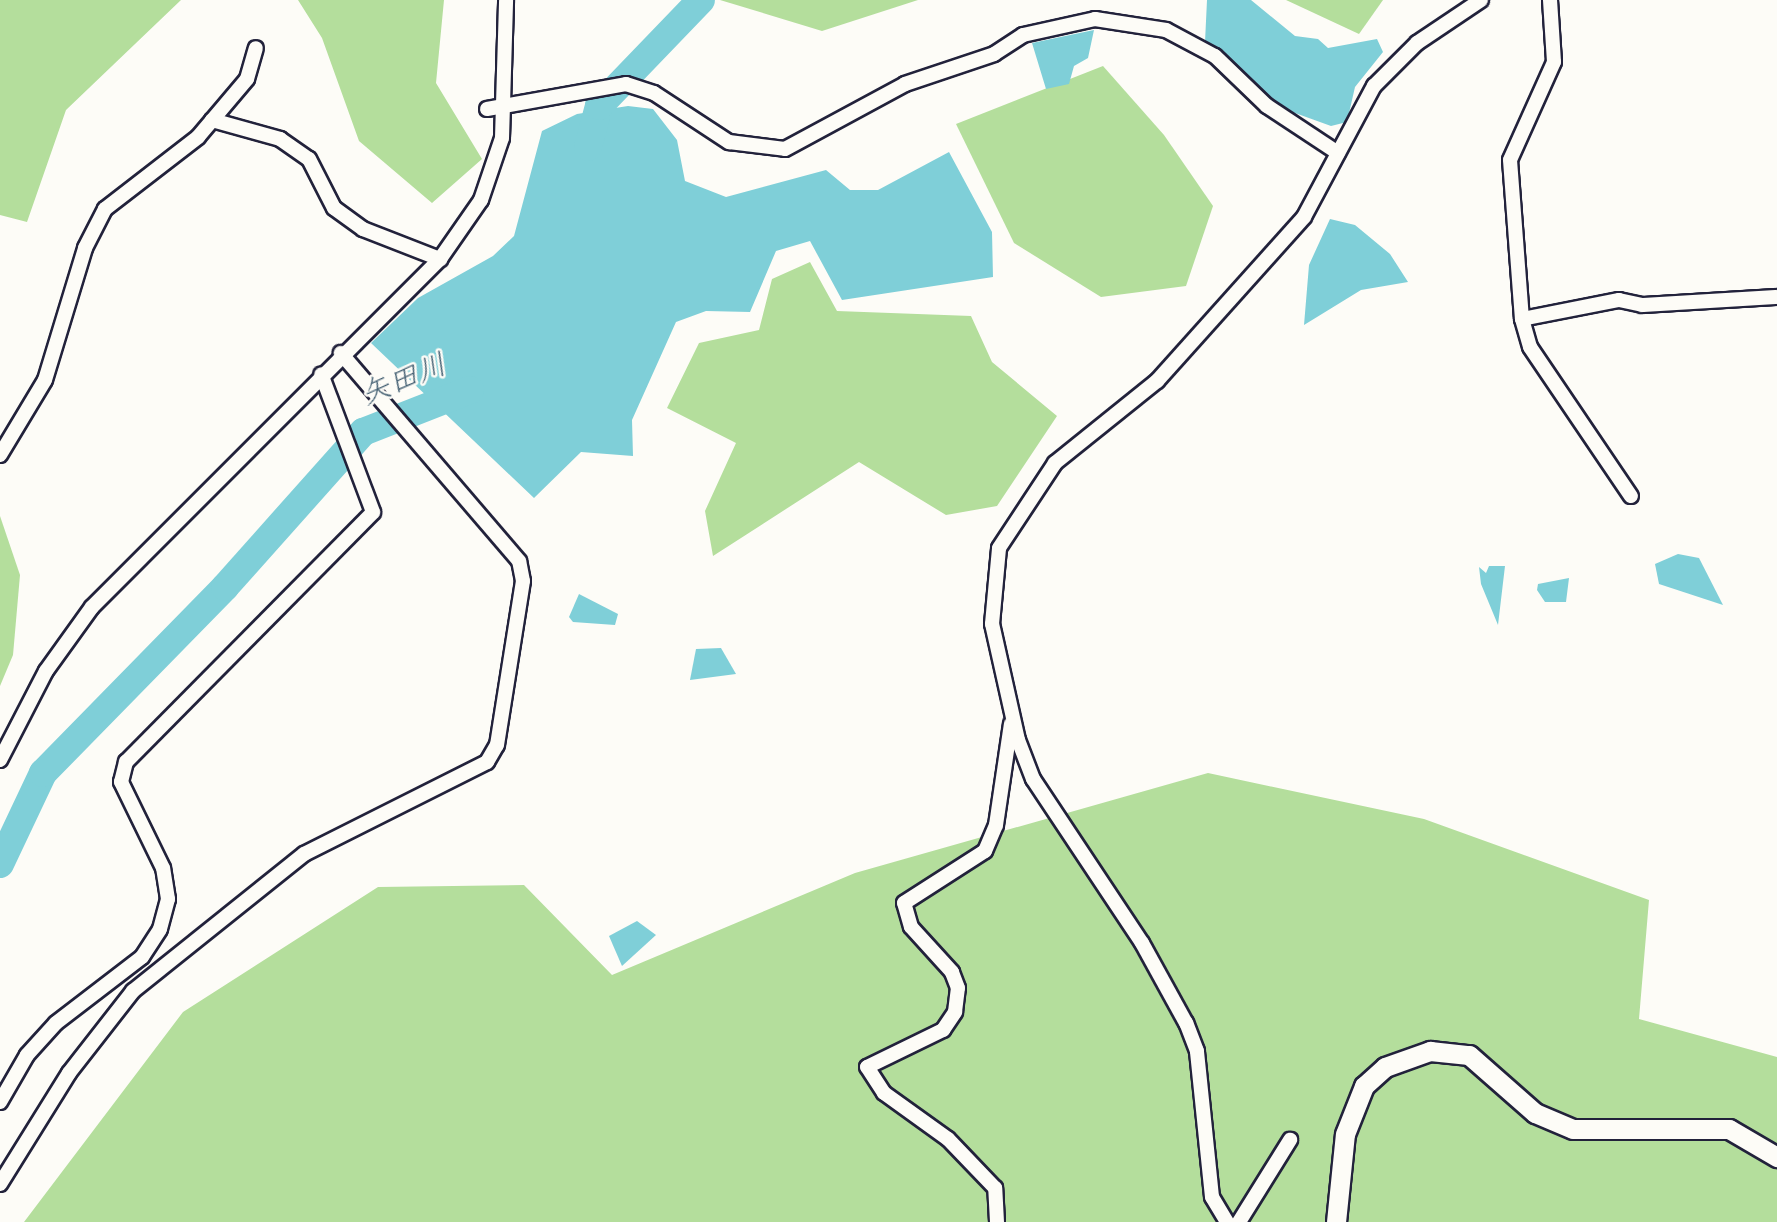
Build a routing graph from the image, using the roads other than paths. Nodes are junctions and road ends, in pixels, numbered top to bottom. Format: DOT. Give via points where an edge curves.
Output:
graph roads {
  1 [pos="506,0"];
  2 [pos="1480,0"];
  3 [pos="1550,0"];
  4 [pos="256,48"];
  5 [pos="504,107"];
  6 [pos="487,109"];
  7 [pos="212,120"];
  8 [pos="1338,153"];
  9 [pos="440,259"];
  10 [pos="1777,297"];
  11 [pos="1522,318"];
  12 [pos="341,353"];
  13 [pos="321,374"];
  14 [pos="0,454"];
  15 [pos="1631,496"];
  16 [pos="1012,719"];
  17 [pos="0,760"];
  18 [pos="0,1102"];
  19 [pos="1290,1140"];
  20 [pos="1777,1157"];
  21 [pos="0,1184"];
  22 [pos="997,1222"];
  23 [pos="1227,1222"];
  24 [pos="1238,1222"];
  25 [pos="1336,1222"];
  1 -- 5 [label="street"];
  2 -- 8 [label="street" via="1396,61 1374,86"];
  3 -- 11 [label="street" via="1554,62 1510,160"];
  4 -- 7 [label="street" via="247,79"];
  5 -- 6 [label="street"];
  5 -- 8 [label="street" via="626,84 654,93 729,142 785,149 905,84 995,54 1023,35 1095,19 1137,22 1190,43"];
  5 -- 9 [label="street" via="494,172"];
  7 -- 9 [label="street" via="279,139 309,159 334,208 363,229"];
  7 -- 14 [label="street" via="105,209 85,248 45,380"];
  8 -- 16 [label="street" via="1304,217 1262,268 1157,381 1055,463 999,548 992,624"];
  9 -- 12 [label="street"];
  10 -- 11 [label="street" via="1642,305 1619,300"];
  11 -- 15 [label="street" via="1530,347"];
  12 -- 13 [label="street"];
  12 -- 21 [label="street" via="519,561 523,582 497,745 487,762 304,854 213,921 133,991 96,1037"];
  13 -- 17 [label="street" via="68,635"];
  13 -- 18 [label="street" via="373,512 126,762 121,782 163,868 168,898 160,929 142,957 56,1023 27,1055"];
  16 -- 22 [label="street" via="996,825 985,851 904,903 911,927 952,972 956,1012 943,1030 867,1067 884,1093 948,1139 995,1188"];
  16 -- 23 [label="street" via="1033,779 1142,943 1186,1023 1197,1051 1212,1197"];
  19 -- 24 [label="street"];
  20 -- 25 [label="street" via="1729,1129 1573,1129 1535,1113 1469,1055 1430,1051 1385,1067 1364,1086 1345,1134"];
}
